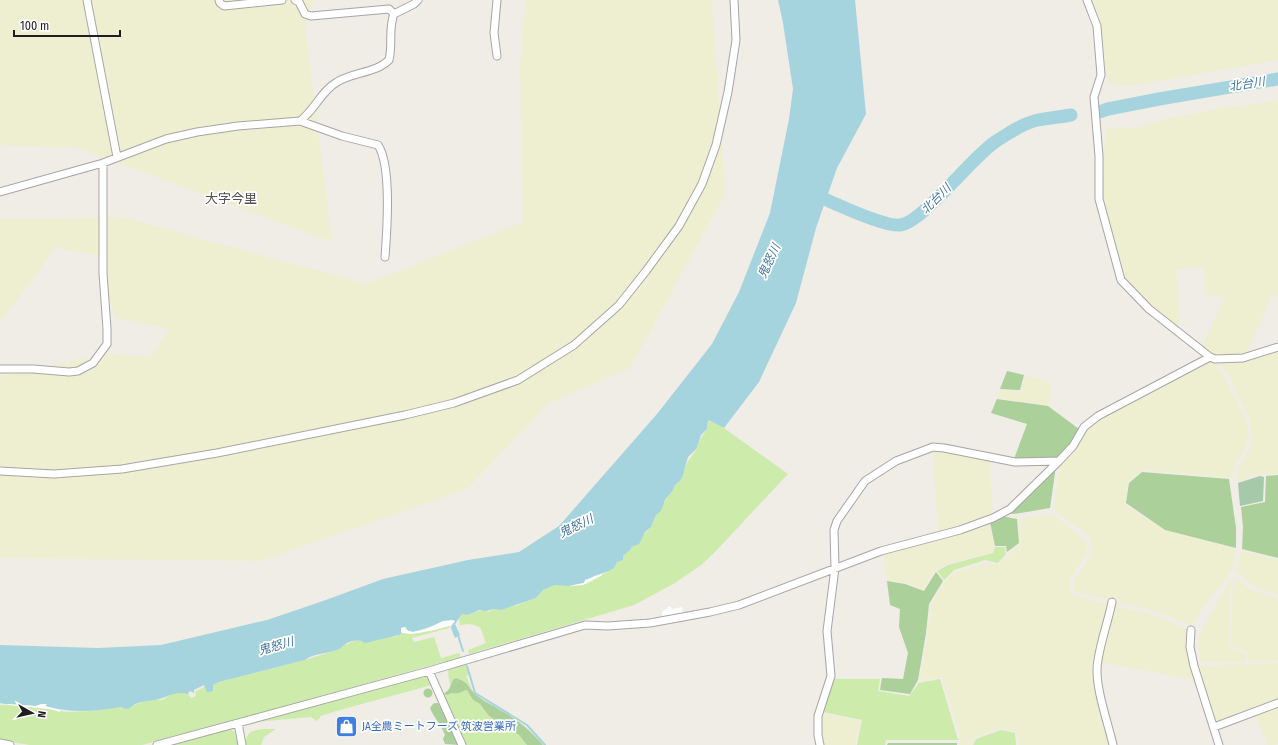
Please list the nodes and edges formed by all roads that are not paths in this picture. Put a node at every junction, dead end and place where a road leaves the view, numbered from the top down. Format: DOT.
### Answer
graph roads {
  1 [pos="86,0"];
  2 [pos="219,0"];
  3 [pos="282,0"];
  4 [pos="295,0"];
  5 [pos="418,0"];
  6 [pos="497,0"];
  7 [pos="734,0"];
  8 [pos="1087,0"];
  9 [pos="394,14"];
  10 [pos="497,56"];
  11 [pos="300,120"];
  12 [pos="117,157"];
  13 [pos="103,163"];
  14 [pos="0,192"];
  15 [pos="385,257"];
  16 [pos="1278,347"];
  17 [pos="1210,357"];
  18 [pos="0,369"];
  19 [pos="1059,461"];
  20 [pos="0,471"];
  21 [pos="835,568"];
  22 [pos="1112,602"];
  23 [pos="1191,630"];
  24 [pos="429,670"];
  25 [pos="1278,704"];
  26 [pos="238,723"];
  27 [pos="1214,727"];
  28 [pos="0,743"];
  29 [pos="10,745"];
  30 [pos="157,745"];
  31 [pos="242,745"];
  32 [pos="462,745"];
  33 [pos="820,745"];
  34 [pos="1113,745"];
  35 [pos="1218,745"];
  1 -- 12 [label="street"];
  2 -- 3 [label="street"];
  4 -- 9 [label="street"];
  5 -- 9 [label="street"];
  6 -- 10 [label="street"];
  7 -- 20 [label="street"];
  8 -- 17 [label="street"];
  9 -- 11 [label="street"];
  11 -- 12 [label="street"];
  11 -- 15 [label="street"];
  12 -- 13 [label="street"];
  13 -- 14 [label="street"];
  13 -- 18 [label="street"];
  16 -- 17 [label="street"];
  17 -- 19 [label="street"];
  19 -- 21 [label="street"];
  19 -- 21 [label="street"];
  21 -- 24 [label="street"];
  21 -- 33 [label="street"];
  22 -- 34 [label="street"];
  23 -- 27 [label="street"];
  24 -- 26 [label="street"];
  24 -- 32 [label="street"];
  25 -- 27 [label="street"];
  26 -- 30 [label="street"];
  26 -- 31 [label="street"];
  27 -- 35 [label="street"];
  28 -- 29 [label="street"];
}
